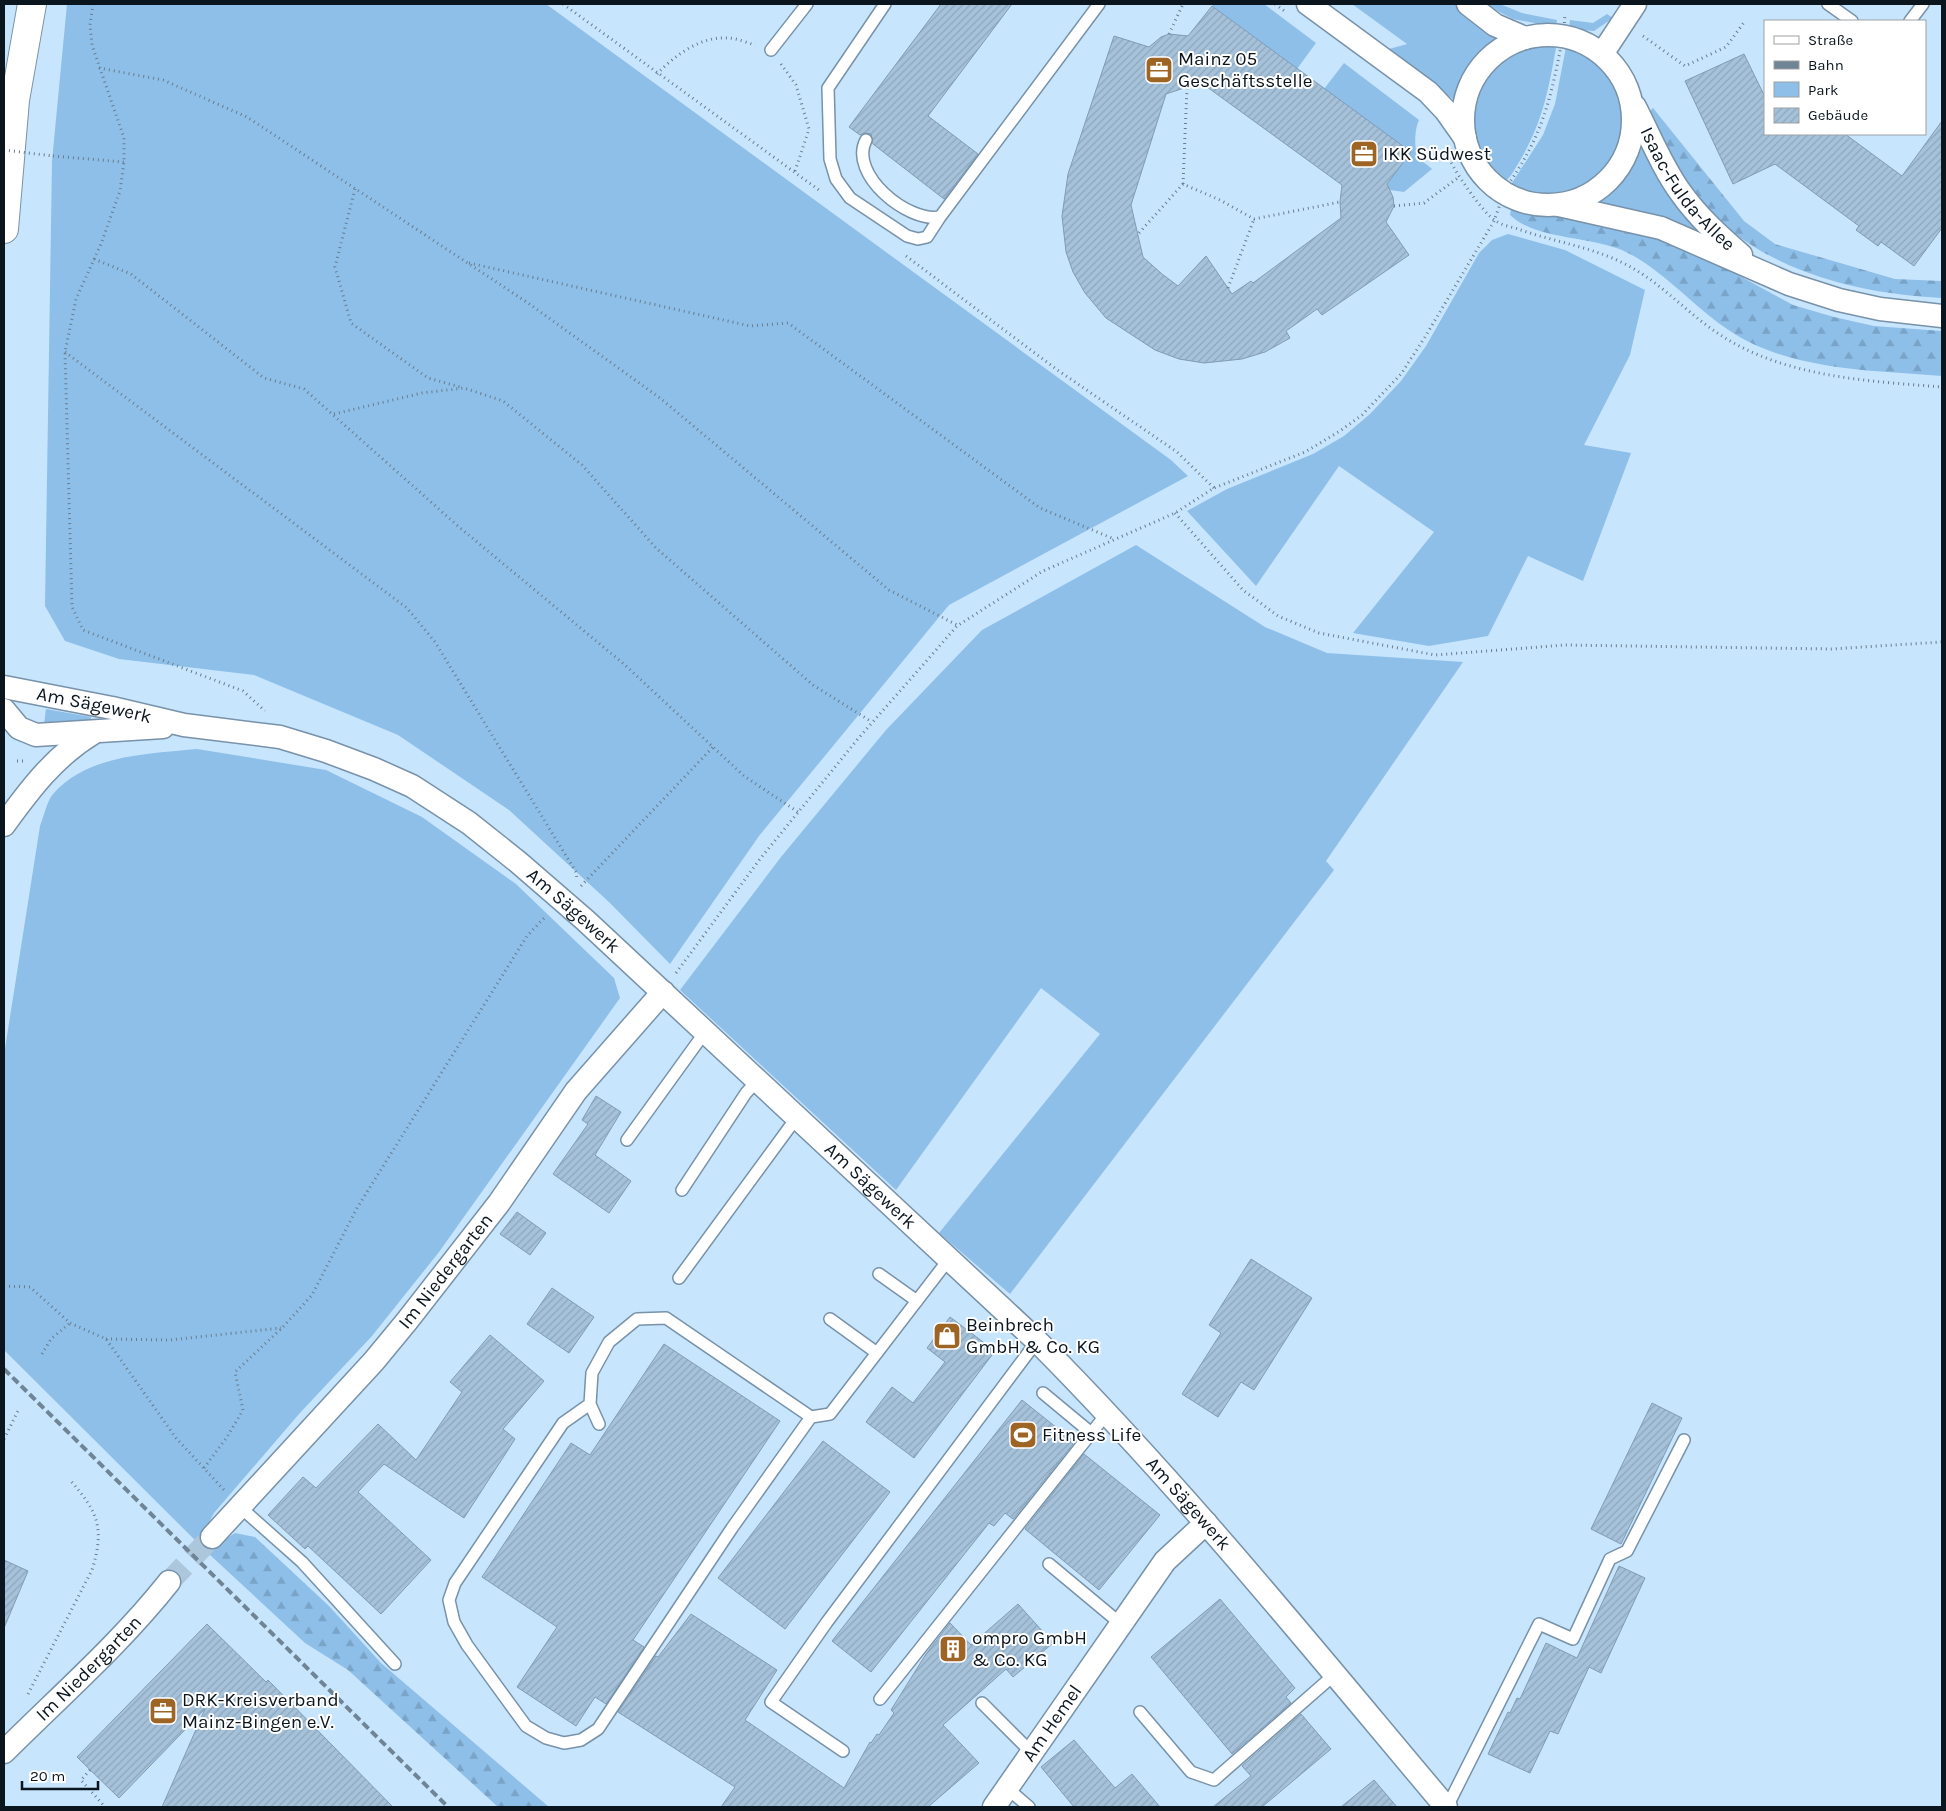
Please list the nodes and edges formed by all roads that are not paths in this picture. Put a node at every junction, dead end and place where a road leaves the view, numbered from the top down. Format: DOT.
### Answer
graph roads {
  1 [pos="32,4"];
  2 [pos="807,4"];
  3 [pos="885,4"];
  4 [pos="1099,4"];
  5 [pos="1468,4"];
  6 [pos="1636,4"];
  7 [pos="1828,4"];
  8 [pos="1923,4"];
  9 [pos="1298,9"];
  10 [pos="1851,20"];
  11 [pos="1911,20"];
  12 [pos="1525,38"];
  13 [pos="771,50"];
  14 [pos="1602,54"];
  15 [pos="1631,98"];
  16 [pos="1465,138"];
  17 [pos="866,140"];
  18 [pos="1559,205"];
  19 [pos="940,217"];
  20 [pos="4,229"];
  21 [pos="1756,268"];
  22 [pos="1942,316"];
  23 [pos="4,687"];
  24 [pos="4,710"];
  25 [pos="184,725"];
  26 [pos="94,732"];
  27 [pos="4,824"];
  28 [pos="662,992"];
  29 [pos="705,1032"];
  30 [pos="758,1080"];
  31 [pos="797,1117"];
  32 [pos="627,1140"];
  33 [pos="682,1190"];
  34 [pos="949,1259"];
  35 [pos="879,1274"];
  36 [pos="679,1278"];
  37 [pos="917,1301"];
  38 [pos="830,1320"];
  39 [pos="1037,1341"];
  40 [pos="877,1353"];
  41 [pos="1043,1394"];
  42 [pos="590,1404"];
  43 [pos="1108,1412"];
  44 [pos="811,1417"];
  45 [pos="599,1424"];
  46 [pos="1090,1432"];
  47 [pos="1684,1440"];
  48 [pos="240,1507"];
  49 [pos="1206,1523"];
  50 [pos="212,1537"];
  51 [pos="1049,1564"];
  52 [pos="170,1582"];
  53 [pos="1122,1624"];
  54 [pos="395,1664"];
  55 [pos="1334,1675"];
  56 [pos="880,1699"];
  57 [pos="982,1703"];
  58 [pos="1140,1712"];
  59 [pos="842,1751"];
  60 [pos="4,1752"];
  61 [pos="1032,1753"];
  62 [pos="1007,1788"];
  63 [pos="994,1807"];
  64 [pos="1029,1807"];
  65 [pos="1447,1807"];
  1 -- 20 [label="main road"];
  2 -- 13 [label="lane"];
  3 -- 19 [label="lane"];
  4 -- 19 [label="lane"];
  5 -- 12 [label="street"];
  6 -- 14 [label="street"];
  7 -- 10 [label="lane"];
  8 -- 11 [label="lane"];
  9 -- 16 [label="street, Isaac-Fulda-Allee"];
  12 -- 14 [label="street, Isaac-Fulda-Allee"];
  12 -- 16 [label="street, Isaac-Fulda-Allee"];
  14 -- 15 [label="street, Isaac-Fulda-Allee"];
  15 -- 18 [label="street, Isaac-Fulda-Allee"];
  15 -- 21 [label="street, Isaac-Fulda-Allee"];
  16 -- 18 [label="street, Isaac-Fulda-Allee"];
  17 -- 19 [label="lane"];
  18 -- 21 [label="street, Isaac-Fulda-Allee"];
  21 -- 22 [label="street, Isaac-Fulda-Allee"];
  23 -- 25 [label="street, Am Sägewerk"];
  24 -- 26 [label="street, Am Sägewerk"];
  25 -- 26 [label="street, Am Sägewerk"];
  25 -- 28 [label="street, Am Sägewerk"];
  26 -- 27 [label="street, Am Sägewerk"];
  28 -- 29 [label="street, Am Sägewerk"];
  28 -- 48 [label="street, Im Niedergarten"];
  29 -- 30 [label="street, Am Sägewerk"];
  29 -- 32 [label="lane"];
  30 -- 31 [label="street, Am Sägewerk"];
  30 -- 33 [label="lane"];
  31 -- 34 [label="street, Am Sägewerk"];
  31 -- 36 [label="lane"];
  34 -- 37 [label="lane"];
  34 -- 39 [label="street, Am Sägewerk"];
  35 -- 37 [label="lane"];
  37 -- 40 [label="lane"];
  38 -- 40 [label="lane"];
  39 -- 43 [label="street, Am Sägewerk"];
  39 -- 59 [label="lane"];
  40 -- 44 [label="lane"];
  41 -- 46 [label="lane"];
  42 -- 44 [label="lane"];
  42 -- 44 [label="lane"];
  42 -- 45 [label="lane"];
  43 -- 46 [label="lane"];
  43 -- 49 [label="street, Am Sägewerk"];
  46 -- 56 [label="lane"];
  47 -- 65 [label="lane"];
  48 -- 50 [label="street, Im Niedergarten"];
  48 -- 54 [label="lane"];
  49 -- 53 [label="street, Am Hemel"];
  49 -- 55 [label="street, Am Sägewerk"];
  51 -- 53 [label="lane"];
  52 -- 60 [label="street, Im Niedergarten"];
  53 -- 61 [label="street, Am Hemel"];
  55 -- 58 [label="lane"];
  55 -- 65 [label="street, Am Sägewerk"];
  57 -- 61 [label="lane"];
  61 -- 62 [label="street, Am Hemel"];
  62 -- 63 [label="street, Am Hemel"];
  62 -- 64 [label="lane"];
}
